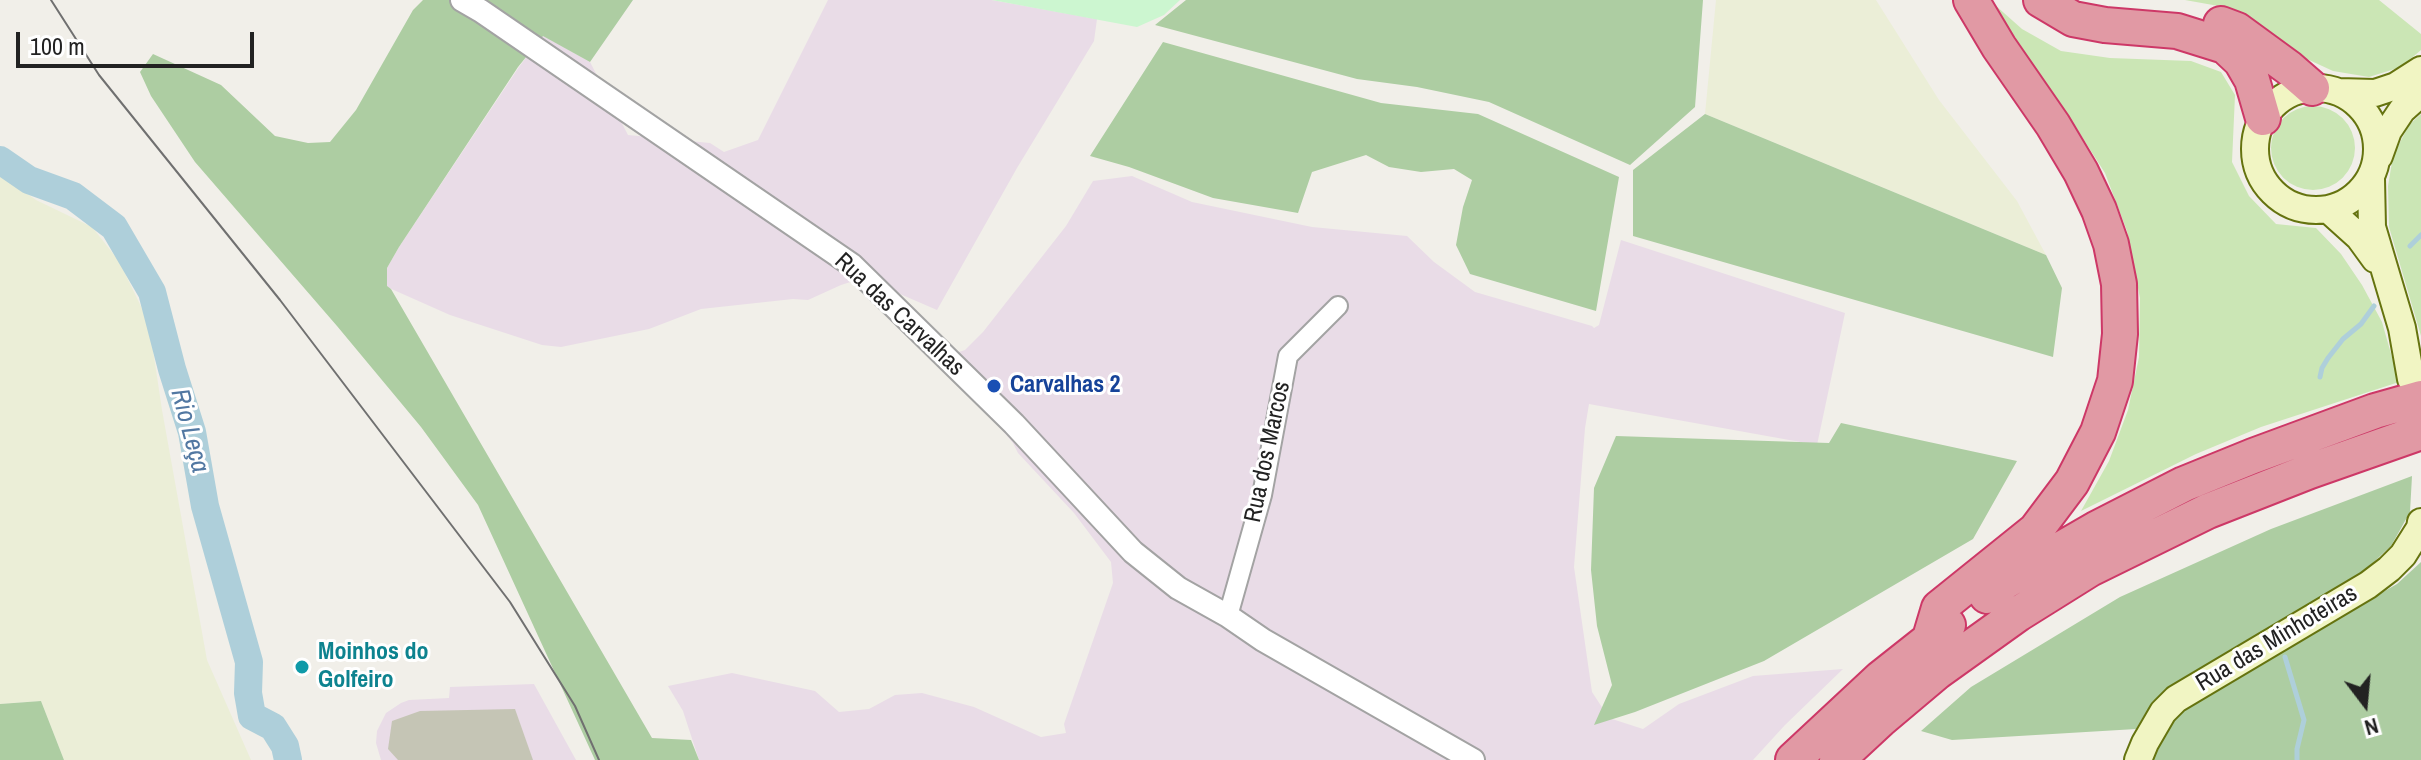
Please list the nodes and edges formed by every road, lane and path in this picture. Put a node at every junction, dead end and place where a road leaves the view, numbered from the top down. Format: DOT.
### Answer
graph roads {
  1 [pos="462,0"];
  2 [pos="1971,0"];
  3 [pos="2041,0"];
  4 [pos="2076,0"];
  5 [pos="2421,70"];
  6 [pos="2326,90"];
  7 [pos="2421,93"];
  8 [pos="2263,118"];
  9 [pos="2374,171"];
  10 [pos="2329,210"];
  11 [pos="2384,272"];
  12 [pos="1338,306"];
  13 [pos="2416,388"];
  14 [pos="2421,432"];
  15 [pos="2421,522"];
  16 [pos="1228,616"];
  17 [pos="1930,638"];
  18 [pos="1473,760"];
  19 [pos="1793,760"];
  20 [pos="1837,760"];
  21 [pos="2138,760"];
  1 -- 16 [label="street, Rua das Carvalhas"];
  2 -- 17 [label="highway"];
  3 -- 8 [label="highway"];
  4 -- 6 [label="highway"];
  5 -- 6 [label="main road"];
  6 -- 8 [label="main road"];
  6 -- 9 [label="main road"];
  7 -- 9 [label="main road"];
  8 -- 10 [label="main road"];
  9 -- 10 [label="main road"];
  9 -- 11 [label="main road"];
  10 -- 11 [label="main road"];
  11 -- 13 [label="main road"];
  12 -- 16 [label="street, Rua dos Marcos"];
  13 -- 17 [label="highway"];
  14 -- 20 [label="highway"];
  15 -- 21 [label="main road, Rua das Minhoteiras"];
  16 -- 18 [label="street, Rua das Carvalhas"];
  17 -- 19 [label="highway"];
}
